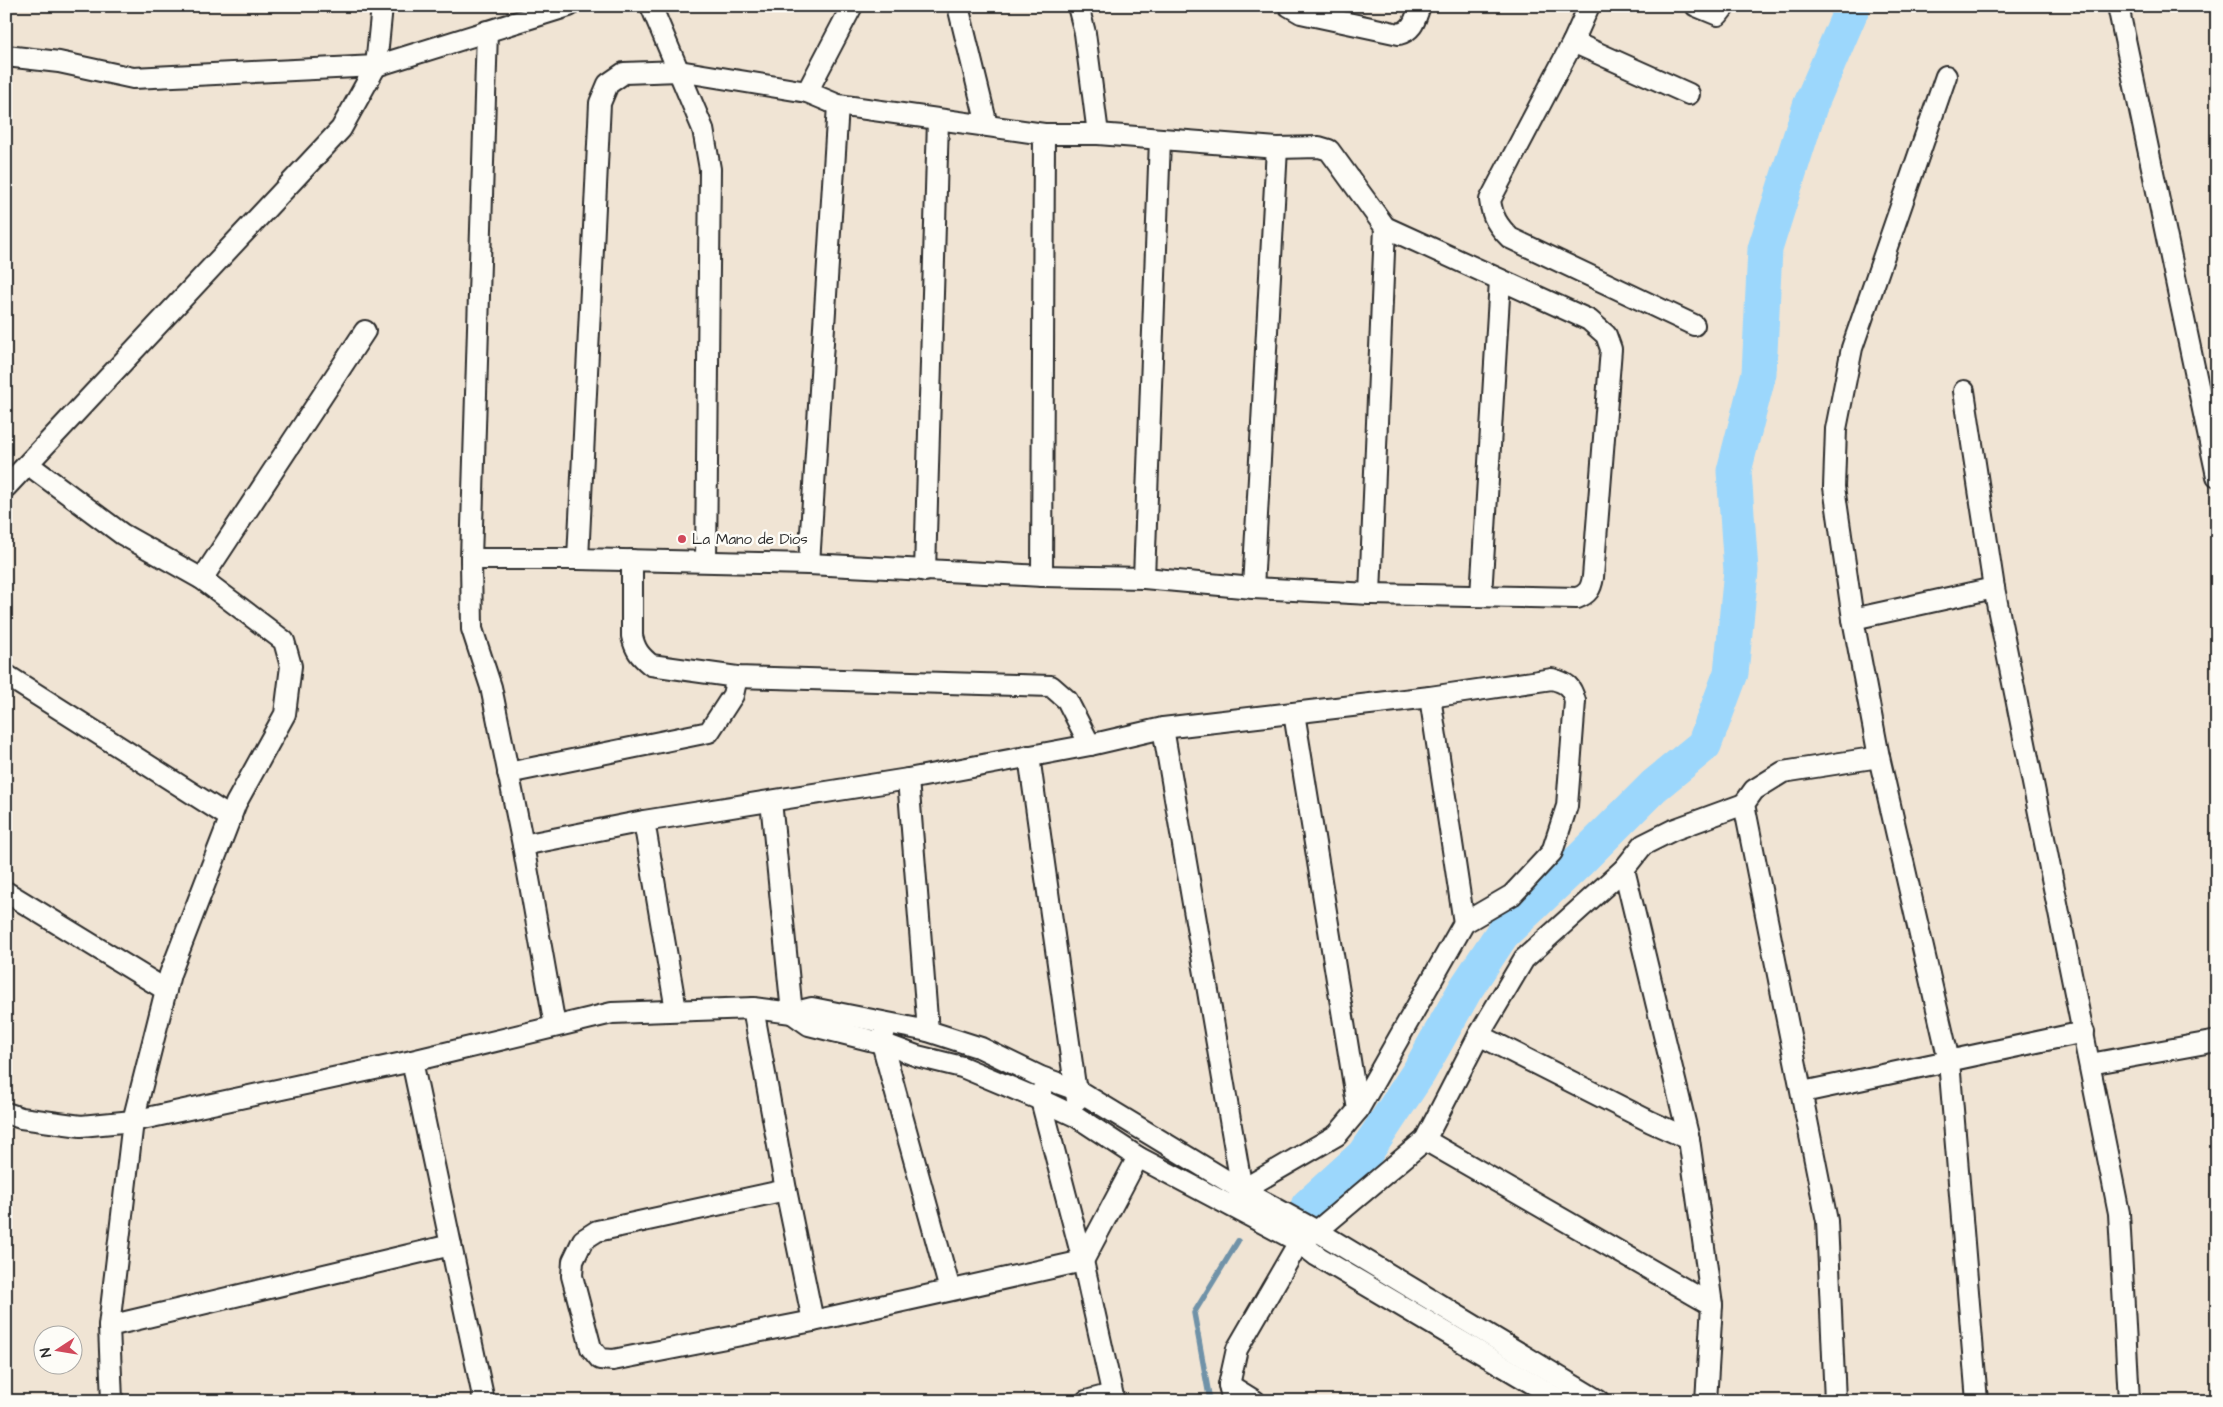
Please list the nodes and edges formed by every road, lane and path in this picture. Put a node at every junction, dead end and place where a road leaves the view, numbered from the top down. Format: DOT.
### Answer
graph roads {
  1 [pos="382,6"];
  2 [pos="569,6"];
  3 [pos="651,6"];
  4 [pos="852,6"];
  5 [pos="958,6"];
  6 [pos="1078,6"];
  7 [pos="1289,6"];
  8 [pos="1420,6"];
  9 [pos="1589,6"];
  10 [pos="1696,6"];
  11 [pos="1725,6"];
  12 [pos="2118,6"];
  13 [pos="486,31"];
  14 [pos="1573,42"];
  15 [pos="6,56"];
  16 [pos="376,66"];
  17 [pos="679,71"];
  18 [pos="1946,76"];
  19 [pos="807,92"];
  20 [pos="1689,94"];
  21 [pos="838,105"];
  22 [pos="938,120"];
  23 [pos="987,124"];
  24 [pos="1044,134"];
  25 [pos="1098,134"];
  26 [pos="1160,139"];
  27 [pos="1277,148"];
  28 [pos="1384,227"];
  29 [pos="1500,280"];
  30 [pos="1694,325"];
  31 [pos="365,331"];
  32 [pos="1964,391"];
  33 [pos="29,465"];
  34 [pos="2217,476"];
  35 [pos="6,487"];
  36 [pos="470,559"];
  37 [pos="578,559"];
  38 [pos="632,560"];
  39 [pos="706,561"];
  40 [pos="808,564"];
  41 [pos="925,571"];
  42 [pos="1042,576"];
  43 [pos="1144,578"];
  44 [pos="202,579"];
  45 [pos="1253,588"];
  46 [pos="1994,588"];
  47 [pos="1370,594"];
  48 [pos="1481,596"];
  49 [pos="1853,619"];
  50 [pos="6,675"];
  51 [pos="737,677"];
  52 [pos="1430,697"];
  53 [pos="1294,713"];
  54 [pos="1163,728"];
  55 [pos="1090,745"];
  56 [pos="1029,756"];
  57 [pos="1879,756"];
  58 [pos="508,773"];
  59 [pos="908,779"];
  60 [pos="771,801"];
  61 [pos="1744,804"];
  62 [pos="230,818"];
  63 [pos="644,821"];
  64 [pos="523,845"];
  65 [pos="1624,869"];
  66 [pos="6,892"];
  67 [pos="1464,923"];
  68 [pos="166,990"];
  69 [pos="753,1008"];
  70 [pos="676,1010"];
  71 [pos="792,1013"];
  72 [pos="887,1023"];
  73 [pos="555,1026"];
  74 [pos="928,1032"];
  75 [pos="2084,1032"];
  76 [pos="1479,1036"];
  77 [pos="2217,1041"];
  78 [pos="882,1043"];
  79 [pos="412,1061"];
  80 [pos="1949,1061"];
  81 [pos="2090,1064"];
  82 [pos="1041,1077"];
  83 [pos="1077,1090"];
  84 [pos="1802,1092"];
  85 [pos="1041,1100"];
  86 [pos="1358,1110"];
  87 [pos="6,1113"];
  88 [pos="1077,1117"];
  89 [pos="133,1122"];
  90 [pos="1689,1139"];
  91 [pos="1426,1140"];
  92 [pos="1138,1157"];
  93 [pos="786,1190"];
  94 [pos="1238,1198"];
  95 [pos="1317,1231"];
  96 [pos="1299,1242"];
  97 [pos="451,1245"];
  98 [pos="1083,1261"];
  99 [pos="950,1290"];
  100 [pos="1712,1305"];
  101 [pos="813,1321"];
  102 [pos="109,1326"];
  103 [pos="1231,1393"];
  104 [pos="1113,1398"];
  105 [pos="112,1401"];
  106 [pos="484,1401"];
  107 [pos="1086,1401"];
  108 [pos="1255,1401"];
  109 [pos="1562,1401"];
  110 [pos="1599,1401"];
  111 [pos="1706,1401"];
  112 [pos="1835,1401"];
  113 [pos="1977,1401"];
  114 [pos="2129,1401"];
  1 -- 16 [label="street"];
  2 -- 13 [label="street"];
  3 -- 17 [label="street"];
  4 -- 19 [label="street"];
  5 -- 23 [label="street"];
  6 -- 25 [label="street"];
  7 -- 8 [label="street"];
  9 -- 14 [label="street"];
  10 -- 11 [label="street"];
  12 -- 34 [label="street"];
  13 -- 16 [label="street"];
  13 -- 36 [label="street"];
  14 -- 20 [label="street"];
  14 -- 30 [label="street"];
  15 -- 16 [label="street"];
  16 -- 33 [label="street"];
  17 -- 19 [label="street"];
  17 -- 37 [label="street"];
  17 -- 39 [label="street"];
  18 -- 49 [label="street"];
  19 -- 21 [label="street"];
  21 -- 22 [label="street"];
  21 -- 40 [label="street"];
  22 -- 23 [label="street"];
  22 -- 41 [label="street"];
  23 -- 24 [label="street"];
  24 -- 25 [label="street"];
  24 -- 42 [label="street"];
  25 -- 26 [label="street"];
  26 -- 27 [label="street"];
  26 -- 43 [label="street"];
  27 -- 28 [label="street"];
  27 -- 45 [label="street"];
  28 -- 29 [label="street"];
  28 -- 47 [label="street"];
  29 -- 48 [label="street"];
  29 -- 48 [label="street"];
  31 -- 44 [label="street"];
  32 -- 46 [label="street"];
  33 -- 35 [label="street"];
  33 -- 44 [label="street"];
  36 -- 37 [label="street"];
  36 -- 58 [label="street"];
  37 -- 38 [label="street"];
  38 -- 39 [label="street"];
  38 -- 51 [label="street"];
  39 -- 40 [label="street"];
  40 -- 41 [label="street"];
  41 -- 42 [label="street"];
  42 -- 43 [label="street"];
  43 -- 45 [label="street"];
  44 -- 62 [label="street"];
  45 -- 47 [label="street"];
  46 -- 49 [label="street"];
  46 -- 75 [label="street"];
  47 -- 48 [label="street"];
  49 -- 57 [label="street"];
  50 -- 62 [label="street"];
  51 -- 55 [label="street"];
  51 -- 58 [label="street"];
  52 -- 53 [label="street"];
  52 -- 67 [label="street"];
  52 -- 67 [label="street"];
  53 -- 54 [label="street"];
  53 -- 86 [label="street"];
  54 -- 55 [label="street"];
  54 -- 94 [label="street"];
  55 -- 56 [label="street"];
  56 -- 59 [label="street"];
  56 -- 83 [label="street"];
  57 -- 61 [label="street"];
  57 -- 80 [label="street"];
  58 -- 64 [label="street"];
  59 -- 60 [label="street"];
  59 -- 74 [label="street"];
  60 -- 63 [label="street"];
  60 -- 71 [label="street"];
  61 -- 65 [label="street"];
  61 -- 84 [label="street"];
  62 -- 68 [label="street"];
  63 -- 64 [label="street"];
  63 -- 70 [label="street"];
  64 -- 73 [label="street"];
  65 -- 76 [label="street"];
  65 -- 90 [label="street"];
  66 -- 68 [label="street"];
  67 -- 86 [label="street"];
  68 -- 89 [label="street"];
  69 -- 70 [label="street"];
  69 -- 71 [label="street"];
  69 -- 93 [label="street"];
  70 -- 73 [label="street"];
  71 -- 72 [label="street"];
  71 -- 78 [label="street"];
  72 -- 74 [label="street"];
  72 -- 78 [label="street"];
  73 -- 79 [label="street"];
  74 -- 82 [label="street"];
  75 -- 80 [label="street"];
  75 -- 81 [label="street"];
  76 -- 90 [label="street"];
  76 -- 91 [label="street"];
  77 -- 81 [label="street"];
  78 -- 85 [label="street"];
  78 -- 99 [label="street"];
  79 -- 89 [label="street"];
  79 -- 97 [label="street"];
  80 -- 84 [label="street"];
  80 -- 113 [label="street"];
  81 -- 114 [label="street"];
  82 -- 83 [label="street"];
  82 -- 85 [label="street"];
  83 -- 88 [label="street"];
  83 -- 94 [label="street"];
  84 -- 112 [label="street"];
  85 -- 88 [label="street"];
  85 -- 98 [label="street"];
  86 -- 94 [label="street"];
  87 -- 89 [label="street"];
  88 -- 92 [label="street"];
  89 -- 102 [label="street"];
  90 -- 100 [label="street"];
  91 -- 95 [label="street"];
  91 -- 100 [label="street"];
  92 -- 94 [label="street"];
  92 -- 98 [label="street"];
  93 -- 101 [label="street"];
  93 -- 101 [label="street"];
  94 -- 95 [label="street"];
  94 -- 96 [label="street"];
  95 -- 96 [label="street"];
  95 -- 110 [label="street"];
  96 -- 103 [label="street"];
  96 -- 109 [label="street"];
  97 -- 102 [label="street"];
  97 -- 106 [label="street"];
  98 -- 99 [label="street"];
  98 -- 104 [label="street"];
  99 -- 101 [label="street"];
  100 -- 111 [label="street"];
  102 -- 105 [label="street"];
  103 -- 108 [label="street"];
  104 -- 107 [label="street"];
}
